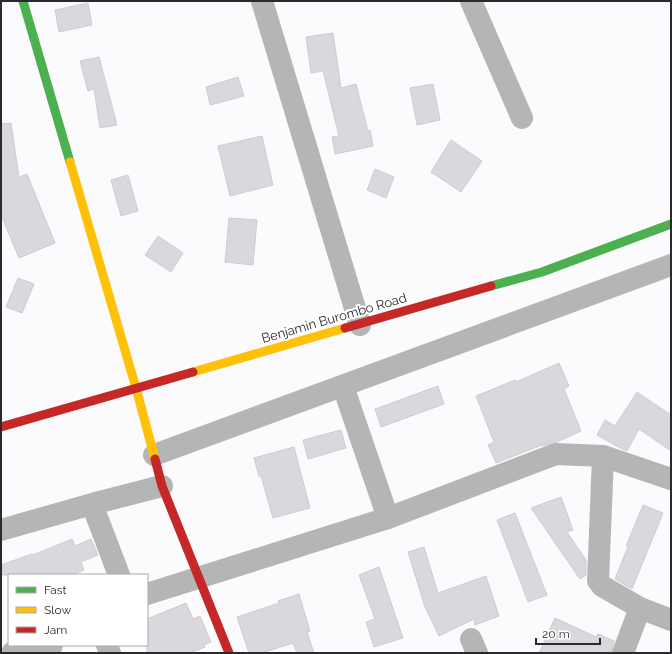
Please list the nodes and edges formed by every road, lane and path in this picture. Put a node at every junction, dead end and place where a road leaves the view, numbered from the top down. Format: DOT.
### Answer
graph roads {
  1 [pos="23,1"];
  2 [pos="262,1"];
  3 [pos="471,1"];
  4 [pos="522,118"];
  5 [pos="671,224"];
  6 [pos="671,265"];
  7 [pos="360,325"];
  8 [pos="343,386"];
  9 [pos="136,388"];
  10 [pos="1,427"];
  11 [pos="154,455"];
  12 [pos="603,456"];
  13 [pos="671,479"];
  14 [pos="162,486"];
  15 [pos="92,504"];
  16 [pos="388,518"];
  17 [pos="1,530"];
  18 [pos="119,574"];
  19 [pos="199,576"];
  20 [pos="148,594"];
  21 [pos="640,608"];
  22 [pos="671,620"];
  23 [pos="43,649"];
  24 [pos="12,653"];
  25 [pos="229,653"];
  26 [pos="623,653"];
  1 -- 9 [label="street"];
  2 -- 7 [label="street"];
  3 -- 4 [label="street"];
  5 -- 7 [label="street, Benjamin Burombo Road"];
  6 -- 8 [label="street"];
  7 -- 9 [label="street, Benjamin Burombo Road"];
  8 -- 11 [label="street"];
  8 -- 16 [label="street"];
  9 -- 10 [label="street, Benjamin Burombo Road"];
  9 -- 11 [label="street"];
  11 -- 14 [label="street"];
  12 -- 13 [label="street"];
  12 -- 16 [label="street"];
  12 -- 21 [label="street"];
  14 -- 15 [label="street"];
  14 -- 19 [label="street"];
  15 -- 17 [label="street"];
  15 -- 18 [label="street"];
  16 -- 19 [label="street"];
  19 -- 20 [label="street"];
  19 -- 25 [label="street"];
  21 -- 22 [label="street"];
  21 -- 26 [label="street"];
  23 -- 24 [label="street"];
}
